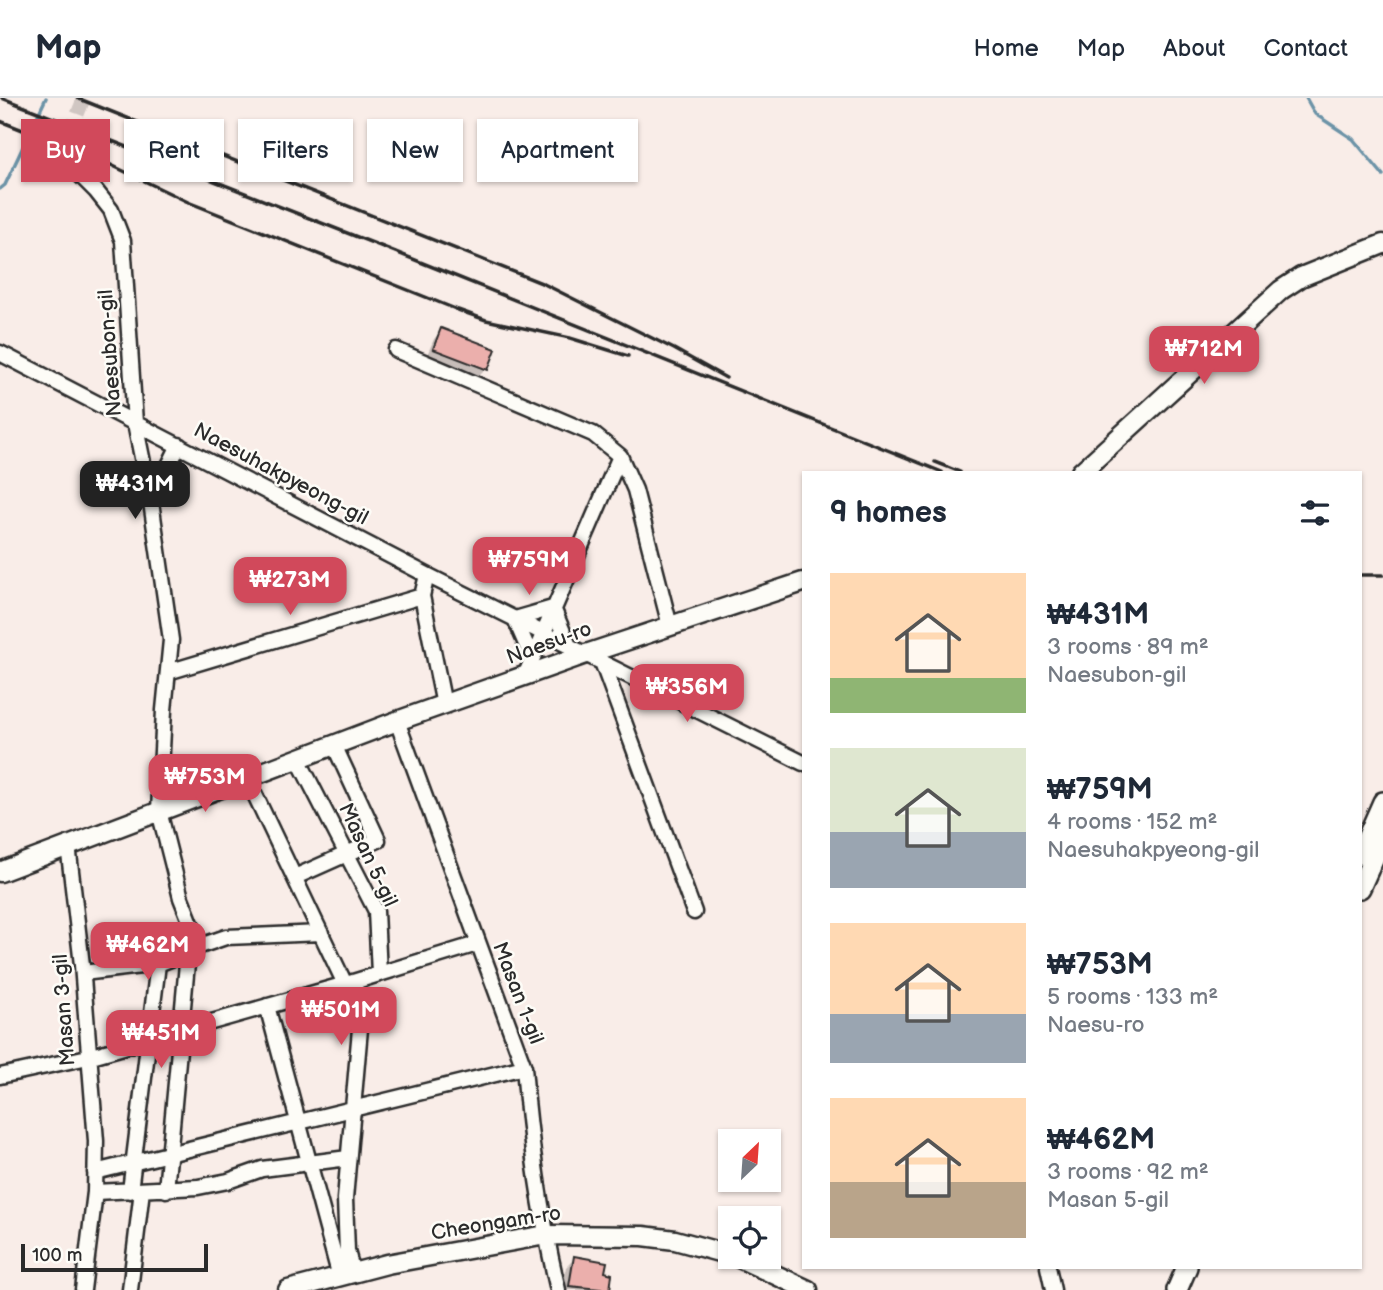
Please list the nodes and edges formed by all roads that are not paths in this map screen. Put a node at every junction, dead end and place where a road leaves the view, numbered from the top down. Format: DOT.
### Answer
graph roads {
  1 [pos="87,182"];
  2 [pos="1383,244"];
  3 [pos="396,350"];
  4 [pos="0,353"];
  5 [pos="135,422"];
  6 [pos="179,445"];
  7 [pos="620,456"];
  8 [pos="1082,471"];
  9 [pos="151,502"];
  10 [pos="427,575"];
  11 [pos="802,582"];
  12 [pos="422,596"];
  13 [pos="553,608"];
  14 [pos="515,619"];
  15 [pos="670,626"];
  16 [pos="542,633"];
  17 [pos="585,654"];
  18 [pos="532,658"];
  19 [pos="168,672"];
  20 [pos="525,676"];
  21 [pos="444,705"];
  22 [pos="397,721"];
  23 [pos="334,745"];
  24 [pos="298,759"];
  25 [pos="802,762"];
  26 [pos="247,778"];
  27 [pos="1383,802"];
  28 [pos="159,811"];
  29 [pos="1383,837"];
  30 [pos="68,845"];
  31 [pos="1362,849"];
  32 [pos="346,854"];
  33 [pos="0,872"];
  34 [pos="295,877"];
  35 [pos="1362,884"];
  36 [pos="694,912"];
  37 [pos="321,933"];
  38 [pos="477,944"];
  39 [pos="194,949"];
  40 [pos="158,964"];
  41 [pos="83,973"];
  42 [pos="379,974"];
  43 [pos="349,983"];
  44 [pos="267,1006"];
  45 [pos="182,1030"];
  46 [pos="148,1040"];
  47 [pos="88,1056"];
  48 [pos="524,1067"];
  49 [pos="0,1076"];
  50 [pos="353,1108"];
  51 [pos="298,1122"];
  52 [pos="170,1155"];
  53 [pos="348,1158"];
  54 [pos="309,1163"];
  55 [pos="133,1164"];
  56 [pos="95,1172"];
  57 [pos="136,1190"];
  58 [pos="166,1190"];
  59 [pos="95,1192"];
  60 [pos="546,1235"];
  61 [pos="718,1252"];
  62 [pos="761,1269"];
  63 [pos="1048,1269"];
  64 [pos="1173,1269"];
  65 [pos="1186,1269"];
  66 [pos="346,1275"];
  67 [pos="83,1290"];
  68 [pos="130,1290"];
  69 [pos="288,1290"];
  70 [pos="558,1290"];
  71 [pos="808,1290"];
  72 [pos="1053,1290"];
  73 [pos="1164,1290"];
  74 [pos="1177,1290"];
  1 -- 5 [label="street, Naesubon-gil"];
  2 -- 8 [label="street"];
  3 -- 7 [label="street"];
  4 -- 5 [label="street, Naesuhakpyeong-gil"];
  5 -- 6 [label="street, Naesuhakpyeong-gil"];
  5 -- 9 [label="street, Naesubon-gil"];
  6 -- 9 [label="street"];
  6 -- 10 [label="street, Naesuhakpyeong-gil"];
  7 -- 13 [label="street"];
  7 -- 15 [label="street"];
  9 -- 19 [label="street, Naesubon-gil"];
  10 -- 12 [label="street"];
  10 -- 14 [label="street, Naesuhakpyeong-gil"];
  11 -- 15 [label="street, Naesu-ro"];
  12 -- 19 [label="street"];
  12 -- 21 [label="street"];
  13 -- 14 [label="street"];
  13 -- 16 [label="street"];
  13 -- 17 [label="street"];
  14 -- 16 [label="street, Naesuhakpyeong-gil"];
  14 -- 18 [label="street"];
  15 -- 17 [label="street, Naesu-ro"];
  16 -- 17 [label="street, Naesuhakpyeong-gil"];
  16 -- 18 [label="street"];
  17 -- 20 [label="street, Naesu-ro"];
  17 -- 25 [label="street, Naesuhakpyeong-gil"];
  17 -- 36 [label="street"];
  18 -- 20 [label="street"];
  19 -- 28 [label="street, Naesubon-gil"];
  20 -- 21 [label="street, Naesu-ro"];
  21 -- 22 [label="street, Naesu-ro"];
  22 -- 23 [label="street, Naesu-ro"];
  22 -- 38 [label="street, Masan 1-gil"];
  23 -- 24 [label="street, Naesu-ro"];
  23 -- 32 [label="street"];
  24 -- 26 [label="street, Naesu-ro"];
  24 -- 32 [label="street, Masan 5-gil"];
  26 -- 28 [label="street, Naesu-ro"];
  26 -- 34 [label="street"];
  27 -- 31 [label="main road"];
  28 -- 30 [label="street, Naesu-ro"];
  28 -- 39 [label="street"];
  29 -- 35 [label="main road"];
  30 -- 33 [label="street, Naesu-ro"];
  30 -- 41 [label="street, Masan 3-gil"];
  32 -- 34 [label="street"];
  32 -- 42 [label="street, Masan 5-gil"];
  34 -- 37 [label="street"];
  37 -- 39 [label="street"];
  37 -- 43 [label="street"];
  38 -- 42 [label="street"];
  38 -- 48 [label="street, Masan 1-gil"];
  39 -- 40 [label="street"];
  39 -- 45 [label="street"];
  40 -- 41 [label="street"];
  40 -- 46 [label="street"];
  41 -- 47 [label="street, Masan 3-gil"];
  42 -- 43 [label="street"];
  43 -- 44 [label="street"];
  43 -- 50 [label="street"];
  44 -- 45 [label="street"];
  44 -- 51 [label="street"];
  45 -- 46 [label="street"];
  45 -- 52 [label="street"];
  46 -- 47 [label="street"];
  46 -- 55 [label="street"];
  47 -- 49 [label="street"];
  47 -- 56 [label="street, Masan 3-gil"];
  48 -- 50 [label="street"];
  48 -- 60 [label="street, Masan 1-gil"];
  50 -- 51 [label="street"];
  50 -- 53 [label="street"];
  51 -- 52 [label="street"];
  51 -- 54 [label="street"];
  52 -- 55 [label="street"];
  52 -- 58 [label="street"];
  53 -- 54 [label="street"];
  53 -- 66 [label="street"];
  54 -- 58 [label="street"];
  54 -- 66 [label="street"];
  55 -- 56 [label="street"];
  55 -- 57 [label="street"];
  56 -- 59 [label="street, Masan 3-gil"];
  57 -- 58 [label="street"];
  57 -- 59 [label="street"];
  57 -- 68 [label="street"];
  59 -- 67 [label="street, Masan 3-gil"];
  60 -- 61 [label="street, Cheongam-ro"];
  60 -- 66 [label="street, Cheongam-ro"];
  60 -- 70 [label="street, Masan 1-gil"];
  62 -- 71 [label="street, Cheongam-ro"];
  63 -- 72 [label="street"];
  64 -- 73 [label="main road"];
  65 -- 74 [label="main road"];
  66 -- 69 [label="street, Cheongam-ro"];
}
